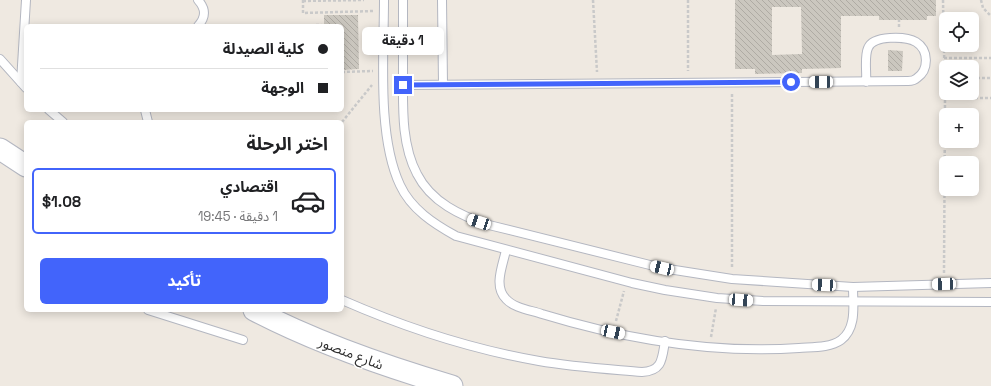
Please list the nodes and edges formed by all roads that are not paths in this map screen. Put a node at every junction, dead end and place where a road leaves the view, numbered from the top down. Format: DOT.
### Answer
graph roads {
  1 [pos="26,0"];
  2 [pos="198,0"];
  3 [pos="384,0"];
  4 [pos="403,0"];
  5 [pos="442,0"];
  6 [pos="25,24"];
  7 [pos="200,24"];
  8 [pos="24,57"];
  9 [pos="0,59"];
  10 [pos="866,82"];
  11 [pos="443,84"];
  12 [pos="23,85"];
  13 [pos="403,85"];
  14 [pos="51,112"];
  15 [pos="60,120"];
  16 [pos="0,149"];
  17 [pos="24,165"];
  18 [pos="506,250"];
  19 [pos="991,283"];
  20 [pos="853,287"];
  21 [pos="344,301"];
  22 [pos="991,302"];
  23 [pos="853,303"];
  24 [pos="154,312"];
  25 [pos="258,312"];
  26 [pos="244,340"];
  27 [pos="665,341"];
  28 [pos="452,386"];
  1 -- 6 [label="lane"];
  2 -- 7 [label="lane"];
  3 -- 18 [label="lane"];
  4 -- 13 [label="lane"];
  5 -- 11 [label="lane"];
  8 -- 12 [label="lane"];
  9 -- 12 [label="lane"];
  10 -- 10 [label="lane"];
  10 -- 11 [label="lane"];
  11 -- 13 [label="lane"];
  13 -- 20 [label="lane"];
  14 -- 15 [label="lane"];
  16 -- 17 [label="street"];
  18 -- 23 [label="lane"];
  18 -- 27 [label="lane"];
  19 -- 20 [label="lane"];
  20 -- 23 [label="lane"];
  21 -- 27 [label="lane"];
  22 -- 23 [label="lane"];
  23 -- 27 [label="lane"];
  24 -- 26 [label="lane"];
  25 -- 28 [label="street, شارع منصور"];
}
